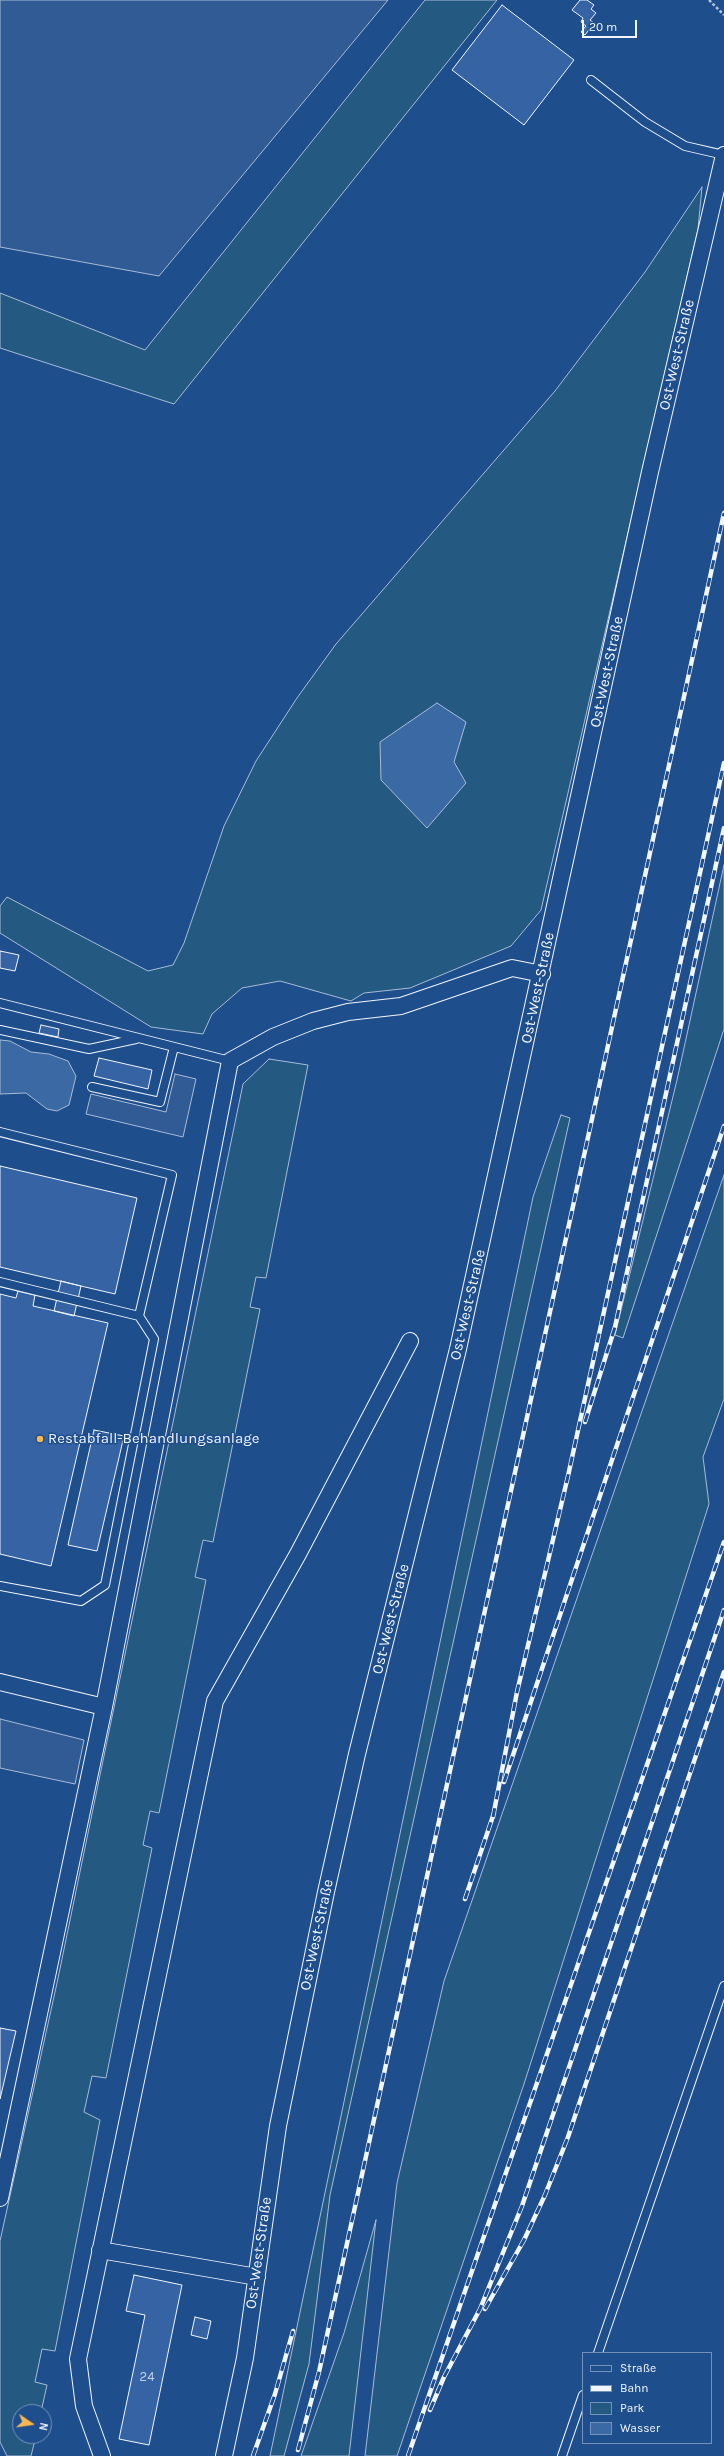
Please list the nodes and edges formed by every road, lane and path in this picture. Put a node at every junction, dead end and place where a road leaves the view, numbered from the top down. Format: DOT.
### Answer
graph roads {
  1 [pos="709,0"];
  2 [pos="724,15"];
  3 [pos="591,80"];
  4 [pos="724,155"];
  5 [pos="542,974"];
  6 [pos="0,1003"];
  7 [pos="0,1030"];
  8 [pos="140,1038"];
  9 [pos="174,1047"];
  10 [pos="230,1061"];
  11 [pos="92,1087"];
  12 [pos="0,1132"];
  13 [pos="0,1282"];
  14 [pos="139,1316"];
  15 [pos="410,1341"];
  16 [pos="0,1586"];
  17 [pos="0,1682"];
  18 [pos="104,1708"];
  19 [pos="724,1986"];
  20 [pos="0,2198"];
  21 [pos="100,2250"];
  22 [pos="257,2277"];
  23 [pos="598,2352"];
  24 [pos="582,2398"];
  25 [pos="102,2456"];
  26 [pos="224,2456"];
  27 [pos="562,2456"];
  1 -- 2 [label="path"];
  3 -- 4 [label="lane"];
  4 -- 5 [label="street, Ost-West-Straße"];
  5 -- 10 [label="street"];
  5 -- 22 [label="street, Ost-West-Straße"];
  6 -- 8 [label="lane"];
  7 -- 8 [label="lane"];
  8 -- 9 [label="lane"];
  9 -- 10 [label="lane"];
  9 -- 11 [label="lane"];
  10 -- 18 [label="street"];
  12 -- 14 [label="lane"];
  13 -- 14 [label="lane"];
  14 -- 16 [label="lane"];
  15 -- 21 [label="street"];
  17 -- 18 [label="street"];
  18 -- 20 [label="street"];
  19 -- 23 [label="lane"];
  21 -- 22 [label="street"];
  21 -- 25 [label="street"];
  22 -- 26 [label="street, Ost-West-Straße"];
  24 -- 27 [label="lane"];
}
